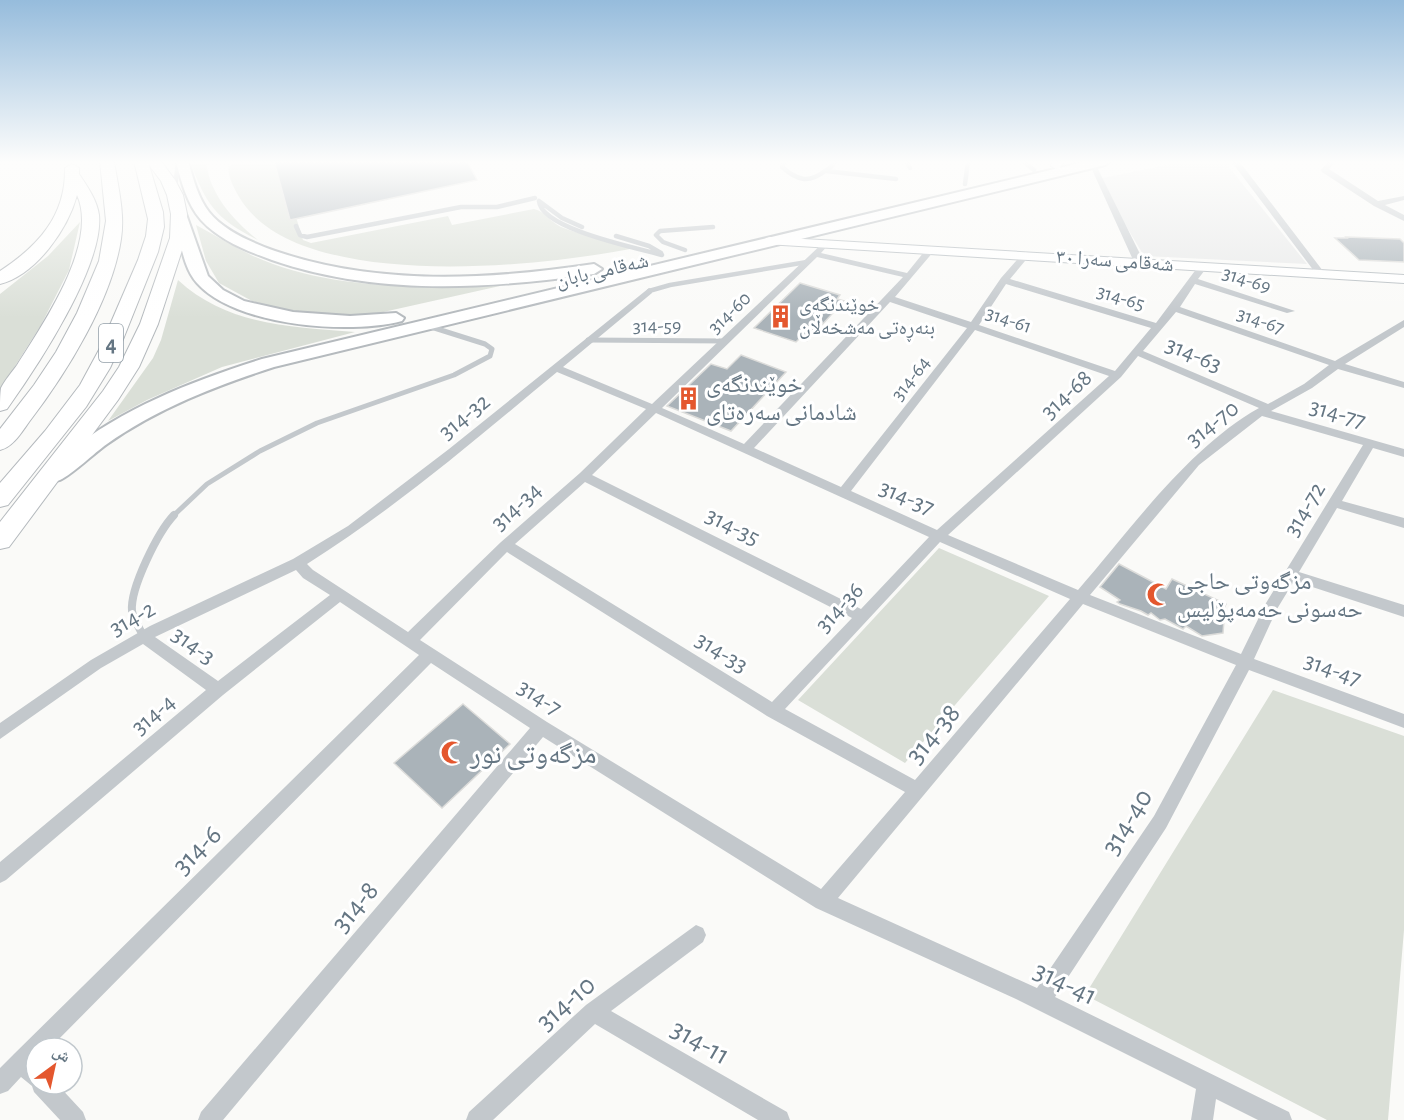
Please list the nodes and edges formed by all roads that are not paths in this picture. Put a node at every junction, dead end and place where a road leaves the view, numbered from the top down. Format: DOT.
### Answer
graph roads {
  1 [pos="61,213"];
  2 [pos="90,213"];
  3 [pos="113,213"];
  4 [pos="154,213"];
  5 [pos="175,213"];
  6 [pos="180,213"];
  7 [pos="204,213"];
  8 [pos="428,213"];
  9 [pos="544,213"];
  10 [pos="557,213"];
  11 [pos="848,213"];
  12 [pos="882,213"];
  13 [pos="1116,213"];
  14 [pos="1275,213"];
  15 [pos="296,226"];
  16 [pos="830,226"];
  17 [pos="713,227"];
  18 [pos="770,241"];
  19 [pos="826,243"];
  20 [pos="931,249"];
  21 [pos="685,254"];
  22 [pos="1026,255"];
  23 [pos="811,258"];
  24 [pos="666,260"];
  25 [pos="634,262"];
  26 [pos="1139,262"];
  27 [pos="1203,266"];
  28 [pos="1320,273"];
  29 [pos="909,276"];
  30 [pos="0,279"];
  31 [pos="1404,279"];
  32 [pos="1004,280"];
  33 [pos="1194,281"];
  34 [pos="649,291"];
  35 [pos="889,298"];
  36 [pos="1174,308"];
  37 [pos="1290,311"];
  38 [pos="423,324"];
  39 [pos="1403,324"];
  40 [pos="973,326"];
  41 [pos="1158,327"];
  42 [pos="588,340"];
  43 [pos="725,341"];
  44 [pos="1137,352"];
  45 [pos="1336,365"];
  46 [pos="555,367"];
  47 [pos="1117,375"];
  48 [pos="1404,385"];
  49 [pos="0,404"];
  50 [pos="656,408"];
  51 [pos="1264,410"];
  52 [pos="0,443"];
  53 [pos="1370,444"];
  54 [pos="747,448"];
  55 [pos="1404,453"];
  56 [pos="584,476"];
  57 [pos="44,484"];
  58 [pos="842,494"];
  59 [pos="0,499"];
  60 [pos="1334,503"];
  61 [pos="1404,523"];
  62 [pos="939,535"];
  63 [pos="4,536"];
  64 [pos="506,545"];
  65 [pos="298,563"];
  66 [pos="1291,574"];
  67 [pos="340,595"];
  68 [pos="1079,597"];
  69 [pos="1404,611"];
  70 [pos="862,616"];
  71 [pos="144,637"];
  72 [pos="409,641"];
  73 [pos="429,654"];
  74 [pos="1245,662"];
  75 [pos="218,690"];
  76 [pos="773,711"];
  77 [pos="1404,721"];
  78 [pos="541,727"];
  79 [pos="0,732"];
  80 [pos="918,790"];
  81 [pos="0,874"];
  82 [pos="823,901"];
  83 [pos="696,935"];
  84 [pos="1041,1000"];
  85 [pos="593,1012"];
  86 [pos="21,1061"];
  87 [pos="24,1064"];
  88 [pos="0,1083"];
  89 [pos="1208,1083"];
  90 [pos="53,1096"];
  91 [pos="75,1120"];
  92 [pos="209,1120"];
  93 [pos="477,1120"];
  94 [pos="779,1120"];
  95 [pos="1202,1120"];
  96 [pos="1281,1120"];
  1 -- 30 [label="highway"];
  2 -- 49 [label="highway"];
  3 -- 52 [label="highway, 4"];
  4 -- 59 [label="highway, 4"];
  5 -- 57 [label="highway"];
  6 -- 25 [label="main road, شەقامی بابان"];
  7 -- 25 [label="main road"];
  8 -- 15 [label="lane"];
  9 -- 24 [label="lane"];
  10 -- 24 [label="lane"];
  11 -- 21 [label="main road"];
  12 -- 16 [label="main road"];
  13 -- 26 [label="street"];
  14 -- 28 [label="street"];
  16 -- 18 [label="main road"];
  16 -- 19 [label="street"];
  17 -- 21 [label="lane"];
  18 -- 19 [label="street, شەقامی سەرا ٣٠"];
  18 -- 21 [label="main road"];
  19 -- 20 [label="street, شەقامی سەرا ٣٠"];
  19 -- 23 [label="street, 314-60"];
  20 -- 22 [label="street, شەقامی سەرا ٣٠"];
  20 -- 29 [label="street"];
  21 -- 24 [label="main road"];
  22 -- 26 [label="street, شەقامی سەرا ٣٠"];
  22 -- 32 [label="street, 314-64"];
  23 -- 29 [label="street"];
  23 -- 34 [label="lane"];
  23 -- 43 [label="street, 314-60"];
  24 -- 25 [label="main road, شەقامی بابان"];
  24 -- 38 [label="main road"];
  26 -- 27 [label="street, شەقامی سەرا ٣٠"];
  27 -- 28 [label="street, شەقامی سەرا ٣٠"];
  27 -- 33 [label="street, 314-68"];
  28 -- 31 [label="street, شەقامی سەرا ٣٠"];
  29 -- 35 [label="street"];
  32 -- 40 [label="street, 314-64"];
  32 -- 41 [label="street, 314-65"];
  33 -- 36 [label="street, 314-68"];
  33 -- 37 [label="street, 314-69"];
  34 -- 42 [label="street, 314-32"];
  35 -- 40 [label="street, 314-61"];
  35 -- 54 [label="street"];
  36 -- 41 [label="street, 314-68"];
  36 -- 45 [label="street, 314-67"];
  38 -- 57 [label="main road"];
  38 -- 71 [label="lane"];
  39 -- 45 [label="street, 314-70"];
  40 -- 47 [label="street, 314-61"];
  40 -- 58 [label="street, 314-64"];
  41 -- 44 [label="street, 314-68"];
  42 -- 43 [label="lane, 314-59"];
  42 -- 46 [label="street, 314-32"];
  43 -- 50 [label="street, 314-60"];
  44 -- 47 [label="street, 314-68"];
  44 -- 51 [label="street, 314-63"];
  45 -- 48 [label="street"];
  45 -- 51 [label="street, 314-70"];
  46 -- 50 [label="street, 314-37"];
  46 -- 65 [label="street, 314-32"];
  47 -- 62 [label="street, 314-68"];
  50 -- 54 [label="street, 314-37"];
  50 -- 56 [label="street, 314-34"];
  51 -- 53 [label="street, 314-77"];
  51 -- 68 [label="street, 314-70"];
  53 -- 55 [label="street, 314-77"];
  53 -- 60 [label="street, 314-72"];
  54 -- 58 [label="street, 314-37"];
  56 -- 64 [label="street, 314-34"];
  56 -- 70 [label="street, 314-35"];
  57 -- 63 [label="highway"];
  58 -- 62 [label="street, 314-37"];
  60 -- 61 [label="street"];
  60 -- 66 [label="street, 314-72"];
  62 -- 68 [label="street, 314-37"];
  62 -- 70 [label="street, 314-36"];
  64 -- 72 [label="street, 314-34"];
  64 -- 76 [label="street, 314-33"];
  65 -- 67 [label="street, 314-7"];
  65 -- 71 [label="street, 314-2"];
  66 -- 69 [label="street"];
  66 -- 74 [label="street, 314-72"];
  67 -- 72 [label="street, 314-7"];
  67 -- 75 [label="street, 314-4"];
  68 -- 74 [label="street, 314-37"];
  68 -- 80 [label="street, 314-38"];
  70 -- 76 [label="street, 314-36"];
  71 -- 75 [label="street, 314-3"];
  71 -- 79 [label="street, 314-2"];
  72 -- 73 [label="street, 314-7"];
  73 -- 78 [label="street, 314-7"];
  73 -- 86 [label="street, 314-6"];
  74 -- 77 [label="street, 314-47"];
  74 -- 84 [label="street, 314-40"];
  75 -- 81 [label="street, 314-4"];
  76 -- 80 [label="street, 314-33"];
  78 -- 82 [label="street, 314-7"];
  78 -- 92 [label="street, 314-8"];
  80 -- 82 [label="street, 314-38"];
  82 -- 84 [label="street, 314-41"];
  83 -- 85 [label="street, 314-10"];
  84 -- 89 [label="street, 314-41"];
  85 -- 93 [label="street, 314-10"];
  85 -- 94 [label="street, 314-11"];
  86 -- 87 [label="street"];
  86 -- 88 [label="street, 314-6"];
  89 -- 95 [label="street"];
  89 -- 96 [label="street, 314-41"];
  90 -- 91 [label="street"];
}
